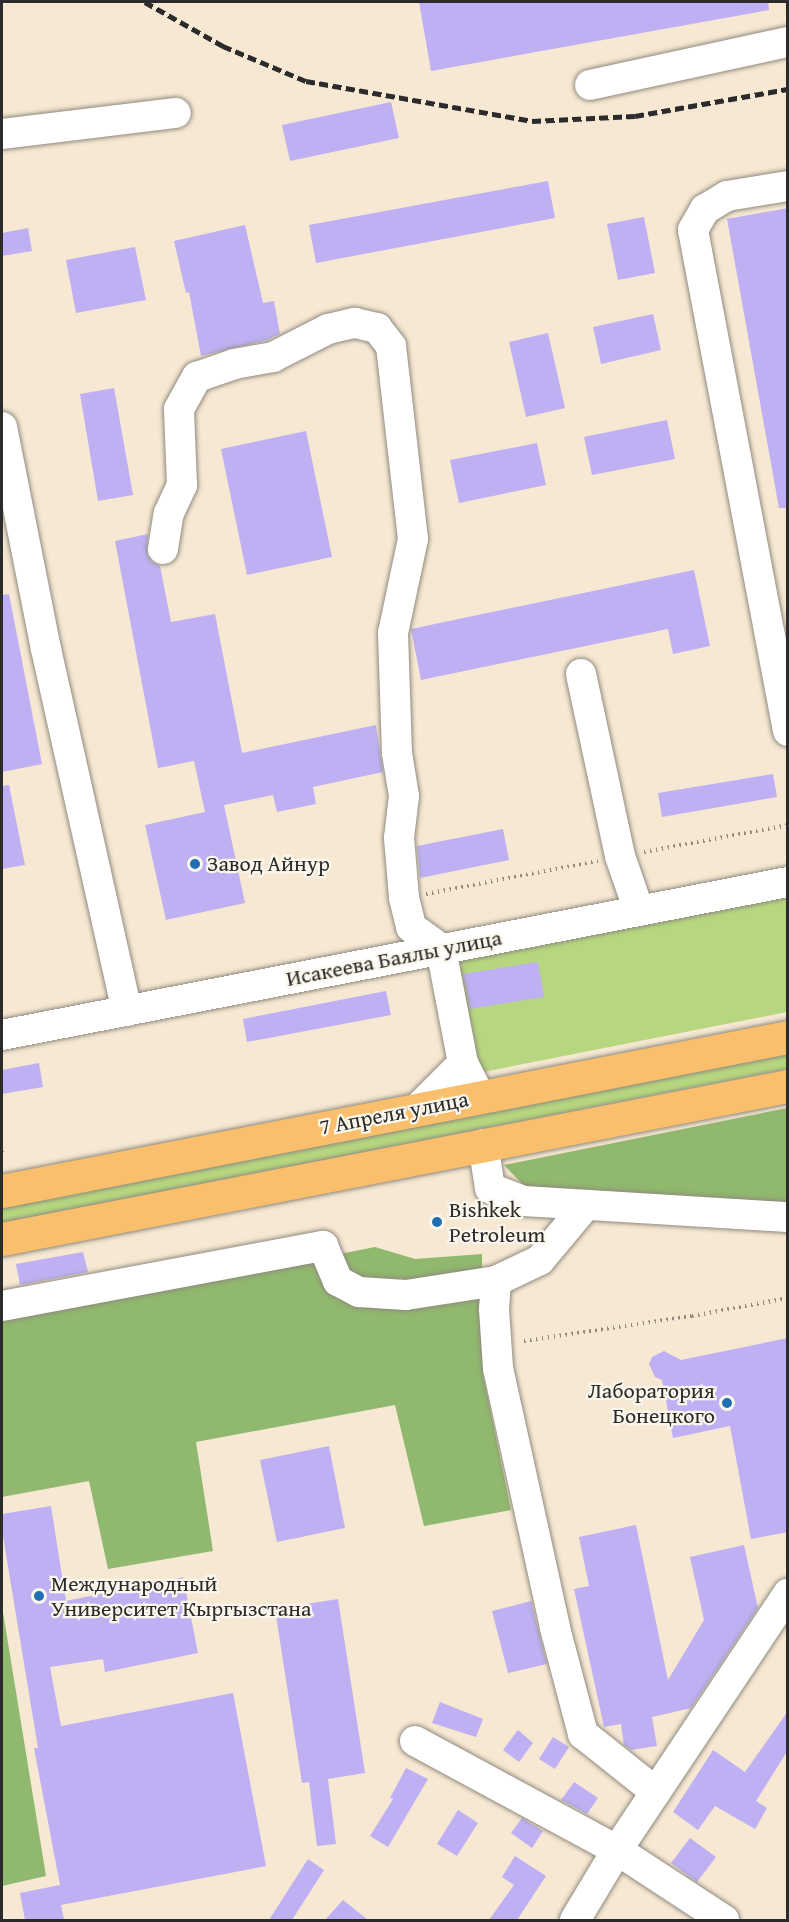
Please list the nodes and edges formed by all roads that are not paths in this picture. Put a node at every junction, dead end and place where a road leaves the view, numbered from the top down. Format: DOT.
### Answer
graph roads {
  1 [pos="788,42"];
  2 [pos="590,85"];
  3 [pos="176,112"];
  4 [pos="2,134"];
  5 [pos="788,186"];
  6 [pos="2,426"];
  7 [pos="163,549"];
  8 [pos="581,674"];
  9 [pos="783,679"];
  10 [pos="788,731"];
  11 [pos="788,882"];
  12 [pos="639,911"];
  13 [pos="441,949"];
  14 [pos="127,1011"];
  15 [pos="2,1035"];
  16 [pos="788,1037"];
  17 [pos="463,1063"];
  18 [pos="788,1086"];
  19 [pos="480,1096"];
  20 [pos="417,1110"];
  21 [pos="483,1144"];
  22 [pos="2,1191"];
  23 [pos="586,1205"];
  24 [pos="788,1217"];
  25 [pos="2,1239"];
  26 [pos="496,1281"];
  27 [pos="2,1306"];
  28 [pos="788,1594"];
  29 [pos="415,1742"];
  30 [pos="656,1792"];
  31 [pos="617,1850"];
  32 [pos="575,1920"];
  33 [pos="724,1920"];
  1 -- 2 [label="street"];
  3 -- 4 [label="street"];
  5 -- 9 [label="street"];
  6 -- 14 [label="street"];
  7 -- 13 [label="street"];
  8 -- 12 [label="street"];
  9 -- 10 [label="street"];
  11 -- 12 [label="street, Исакеева Баялы улица"];
  12 -- 13 [label="street, Исакеева Баялы улица"];
  13 -- 14 [label="street, Исакеева Баялы улица"];
  13 -- 17 [label="street"];
  14 -- 15 [label="street, Исакеева Баялы улица"];
  16 -- 19 [label="main road, 7 Апреля улица"];
  17 -- 19 [label="street"];
  17 -- 20 [label="street"];
  18 -- 21 [label="main road"];
  19 -- 20 [label="main road, 7 Апреля улица"];
  20 -- 22 [label="main road, 7 Апреля улица"];
  21 -- 23 [label="street"];
  21 -- 25 [label="main road"];
  23 -- 24 [label="street"];
  23 -- 26 [label="street"];
  26 -- 27 [label="street"];
  26 -- 30 [label="street"];
  28 -- 30 [label="street"];
  29 -- 31 [label="street"];
  30 -- 31 [label="street"];
  31 -- 32 [label="street"];
  31 -- 33 [label="street"];
}
